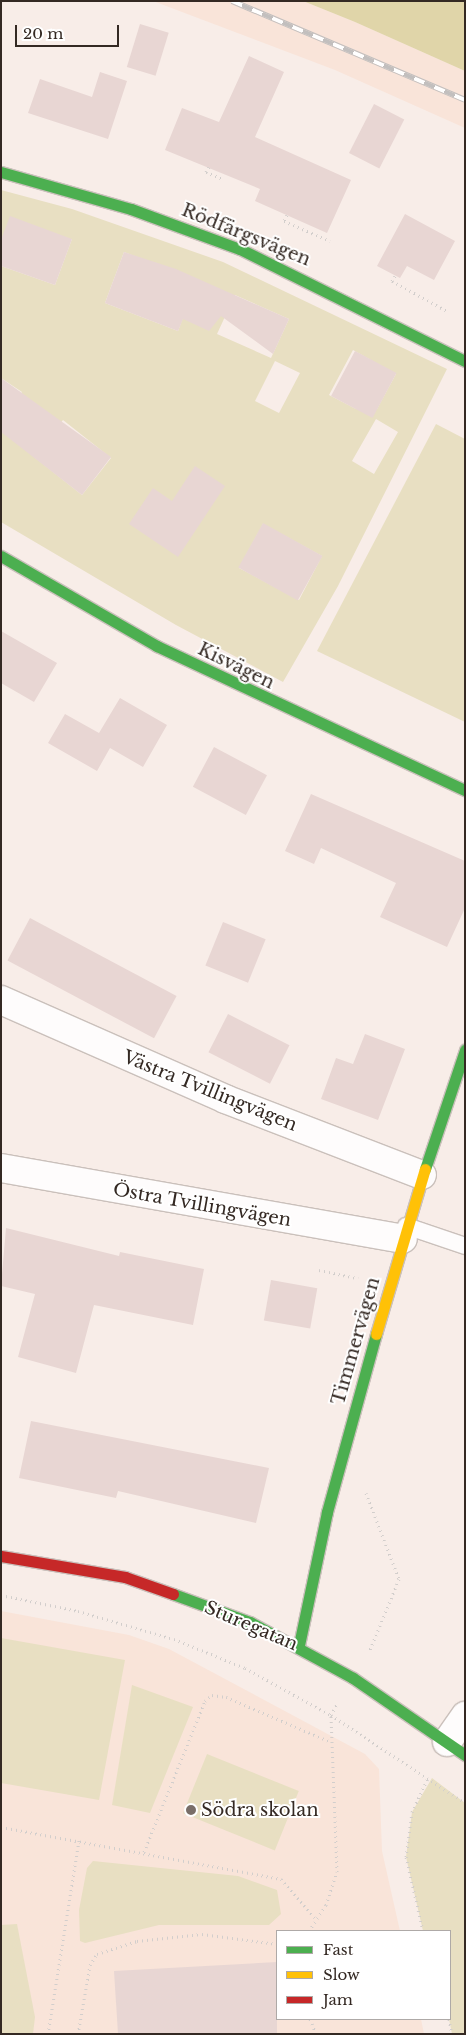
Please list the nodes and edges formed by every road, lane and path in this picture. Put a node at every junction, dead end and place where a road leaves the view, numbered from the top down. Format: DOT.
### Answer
graph roads {
  1 [pos="208,167"];
  2 [pos="1,172"];
  3 [pos="224,179"];
  4 [pos="287,215"];
  5 [pos="330,241"];
  6 [pos="395,276"];
  7 [pos="447,310"];
  8 [pos="465,361"];
  9 [pos="1,556"];
  10 [pos="465,790"];
  11 [pos="1,1000"];
  12 [pos="465,1050"];
  13 [pos="1,1168"];
  14 [pos="422,1175"];
  15 [pos="404,1232"];
  16 [pos="465,1246"];
  17 [pos="319,1270"];
  18 [pos="368,1280"];
  19 [pos="372,1512"];
  20 [pos="1,1556"];
  21 [pos="1,1595"];
  22 [pos="298,1645"];
  23 [pos="353,1678"];
  24 [pos="331,1715"];
  25 [pos="465,1716"];
  26 [pos="331,1742"];
  27 [pos="456,1749"];
  28 [pos="428,1778"];
  29 [pos="465,1803"];
  30 [pos="1,1827"];
  31 [pos="79,1840"];
  32 [pos="144,1852"];
  33 [pos="316,1919"];
  34 [pos="310,1930"];
  35 [pos="423,1930"];
  36 [pos="276,1944"];
  37 [pos="310,2020"];
  38 [pos="449,2020"];
  39 [pos="48,2034"];
  40 [pos="78,2034"];
  41 [pos="316,2034"];
  42 [pos="452,2034"];
  1 -- 3 [label="path"];
  2 -- 8 [label="street, Rödfärgsvägen"];
  4 -- 5 [label="path"];
  6 -- 7 [label="path"];
  9 -- 10 [label="street, Kisvägen"];
  11 -- 14 [label="street, Västra Tvillingvägen"];
  12 -- 14 [label="street, Timmervägen"];
  13 -- 15 [label="street, Östra Tvillingvägen"];
  14 -- 15 [label="street, Timmervägen"];
  15 -- 16 [label="lane"];
  15 -- 22 [label="street, Timmervägen"];
  17 -- 18 [label="path"];
  19 -- 23 [label="path"];
  20 -- 22 [label="street, Sturegatan"];
  21 -- 24 [label="path"];
  22 -- 23 [label="street, Sturegatan"];
  23 -- 24 [label="path"];
  23 -- 27 [label="street, Sturegatan"];
  24 -- 26 [label="path"];
  24 -- 28 [label="path"];
  25 -- 27 [label="street, Sturegatan"];
  26 -- 32 [label="path"];
  26 -- 33 [label="path"];
  28 -- 29 [label="path"];
  28 -- 35 [label="path"];
  30 -- 31 [label="path"];
  31 -- 32 [label="path"];
  31 -- 39 [label="path"];
  32 -- 33 [label="path"];
  33 -- 34 [label="path"];
  36 -- 40 [label="path"];
  37 -- 41 [label="path"];
  38 -- 42 [label="path"];
}
